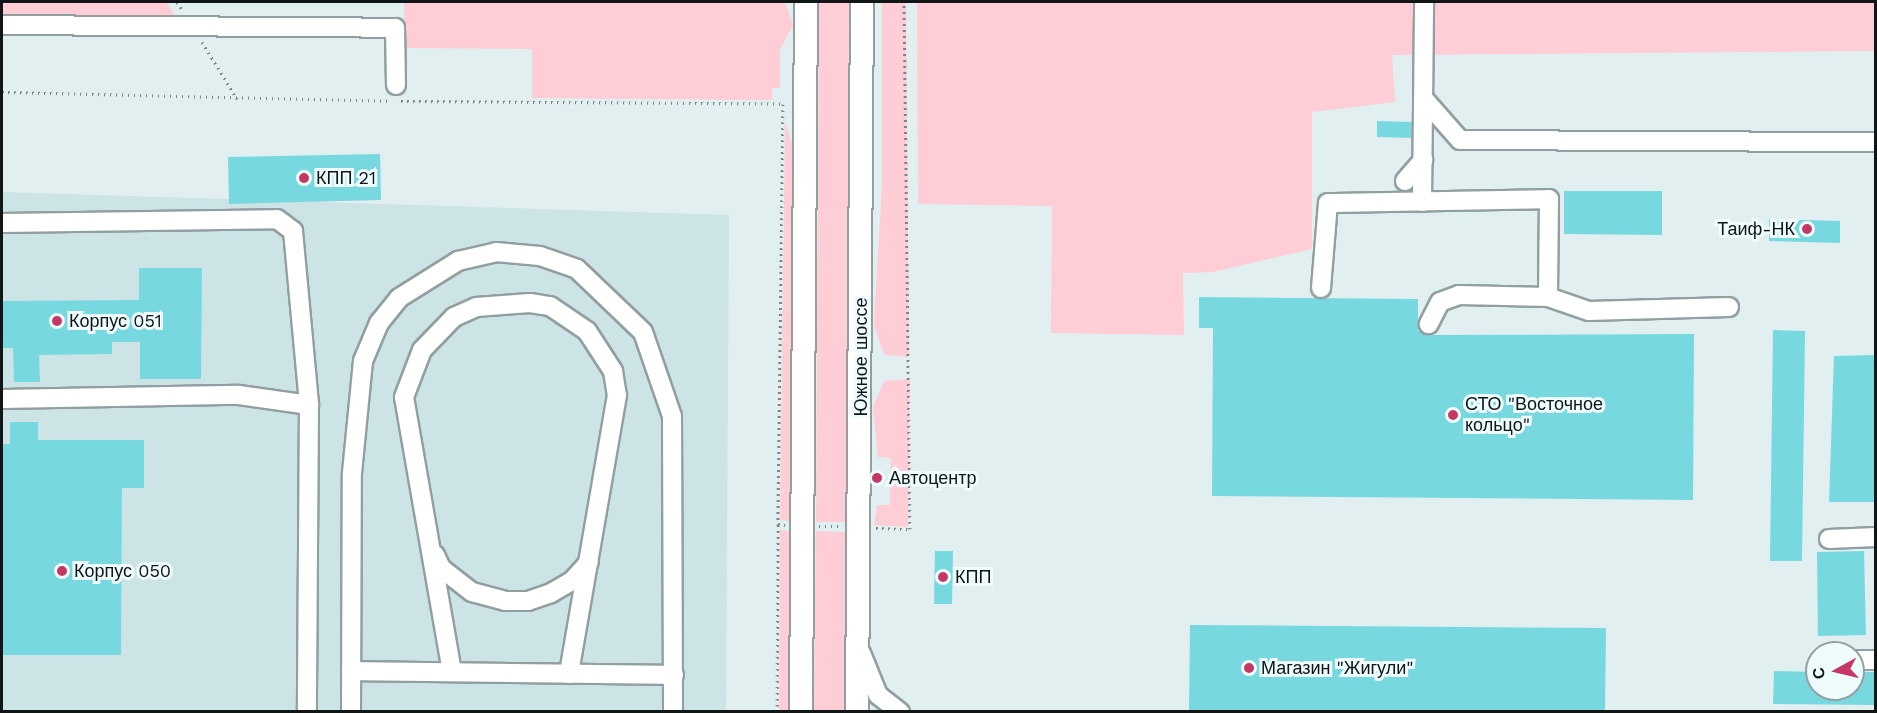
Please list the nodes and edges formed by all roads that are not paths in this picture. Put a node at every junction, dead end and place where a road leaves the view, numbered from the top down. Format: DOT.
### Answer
graph roads {
  1 [pos="806,2"];
  2 [pos="1424,2"];
  3 [pos="862,6"];
  4 [pos="2,25"];
  5 [pos="396,85"];
  6 [pos="1423,98"];
  7 [pos="1875,142"];
  8 [pos="1423,160"];
  9 [pos="1405,181"];
  10 [pos="1422,202"];
  11 [pos="2,223"];
  12 [pos="1321,288"];
  13 [pos="1548,297"];
  14 [pos="1729,307"];
  15 [pos="1429,324"];
  16 [pos="2,399"];
  17 [pos="309,405"];
  18 [pos="1875,537"];
  19 [pos="1829,539"];
  20 [pos="430,546"];
  21 [pos="590,562"];
  22 [pos="858,643"];
  23 [pos="351,671"];
  24 [pos="452,672"];
  25 [pos="569,674"];
  26 [pos="674,675"];
  27 [pos="307,711"];
  28 [pos="351,711"];
  29 [pos="673,711"];
  30 [pos="801,711"];
  31 [pos="857,711"];
  32 [pos="900,711"];
  1 -- 30 [label="main road"];
  2 -- 6 [label="street"];
  3 -- 22 [label="main road, Южное шоссе"];
  4 -- 5 [label="street"];
  6 -- 7 [label="street"];
  6 -- 8 [label="street"];
  8 -- 9 [label="street"];
  8 -- 10 [label="street"];
  10 -- 12 [label="street"];
  10 -- 13 [label="street"];
  11 -- 17 [label="street"];
  13 -- 14 [label="street"];
  13 -- 15 [label="street"];
  16 -- 17 [label="street"];
  17 -- 27 [label="street"];
  18 -- 19 [label="street"];
  20 -- 21 [label="street"];
  20 -- 21 [label="street"];
  20 -- 24 [label="street"];
  21 -- 25 [label="street"];
  22 -- 31 [label="main road, Южное шоссе"];
  22 -- 32 [label="street"];
  23 -- 24 [label="street"];
  23 -- 26 [label="street"];
  23 -- 28 [label="street"];
  24 -- 25 [label="street"];
  25 -- 26 [label="street"];
  26 -- 29 [label="street"];
}
